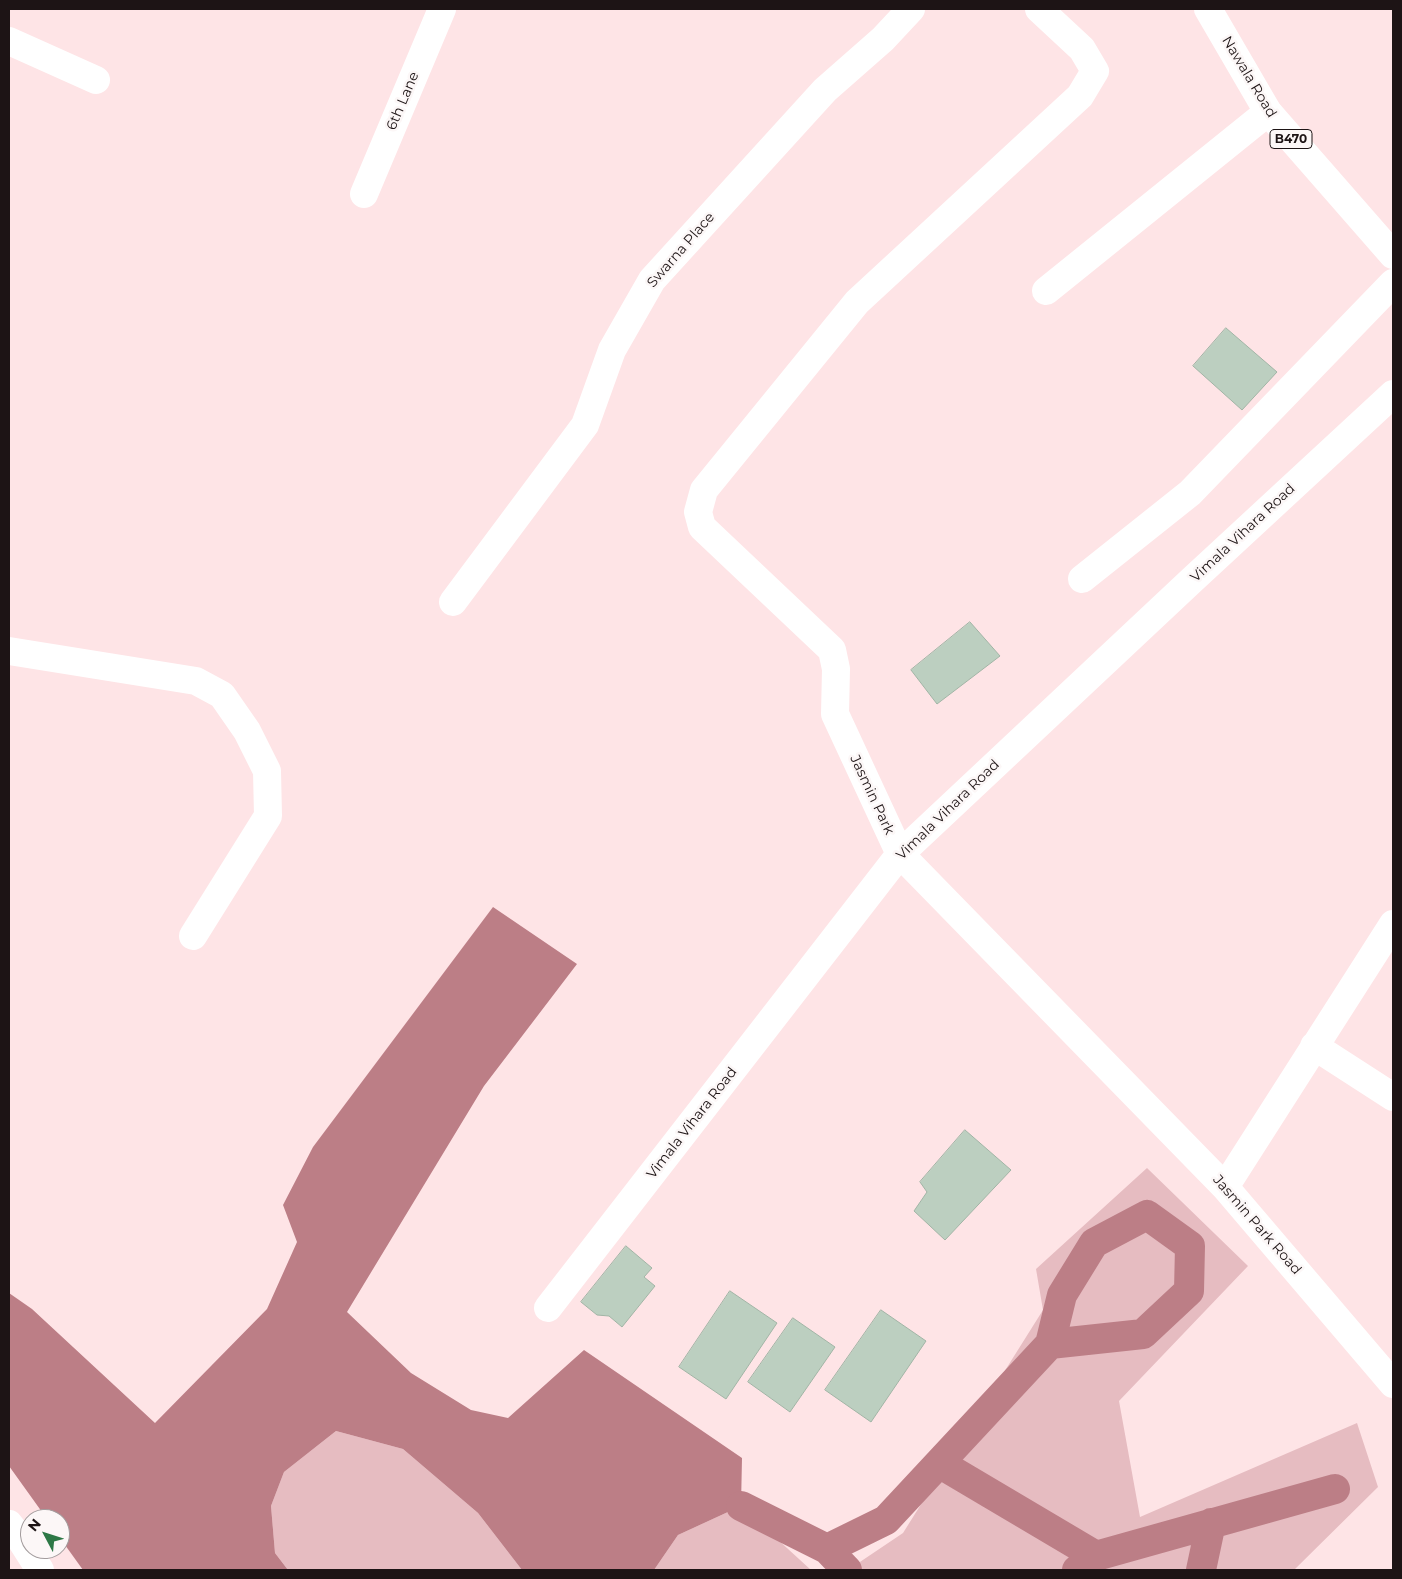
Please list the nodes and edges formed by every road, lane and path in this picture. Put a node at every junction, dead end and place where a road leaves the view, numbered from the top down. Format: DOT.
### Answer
graph roads {
  1 [pos="442,9"];
  2 [pos="911,9"];
  3 [pos="1039,9"];
  4 [pos="1208,9"];
  5 [pos="9,41"];
  6 [pos="96,80"];
  7 [pos="1268,112"];
  8 [pos="364,194"];
  9 [pos="1393,254"];
  10 [pos="1393,283"];
  11 [pos="1046,291"];
  12 [pos="1393,394"];
  13 [pos="1082,579"];
  14 [pos="453,602"];
  15 [pos="9,651"];
  16 [pos="900,854"];
  17 [pos="1393,924"];
  18 [pos="193,936"];
  19 [pos="1314,1046"];
  20 [pos="1112,1074"];
  21 [pos="1393,1097"];
  22 [pos="1224,1187"];
  23 [pos="548,1308"];
  24 [pos="1393,1384"];
  25 [pos="9,1524"];
  26 [pos="40,1570"];
  1 -- 8 [label="street, 6th Lane"];
  2 -- 14 [label="street, Swarna Place"];
  3 -- 16 [label="street, Jasmin Park"];
  4 -- 7 [label="street, Nawala Road / B470"];
  5 -- 6 [label="street"];
  7 -- 9 [label="street, Nawala Road / B470"];
  7 -- 11 [label="street"];
  10 -- 13 [label="street"];
  12 -- 16 [label="street, Vimala Vihara Road"];
  15 -- 18 [label="street"];
  16 -- 20 [label="street, Jasmin Park"];
  16 -- 23 [label="street, Vimala Vihara Road"];
  17 -- 19 [label="street"];
  19 -- 21 [label="street"];
  19 -- 22 [label="street"];
  20 -- 22 [label="street, Jasmin Park Road"];
  22 -- 24 [label="street, Jasmin Park Road"];
  25 -- 26 [label="street"];
}
